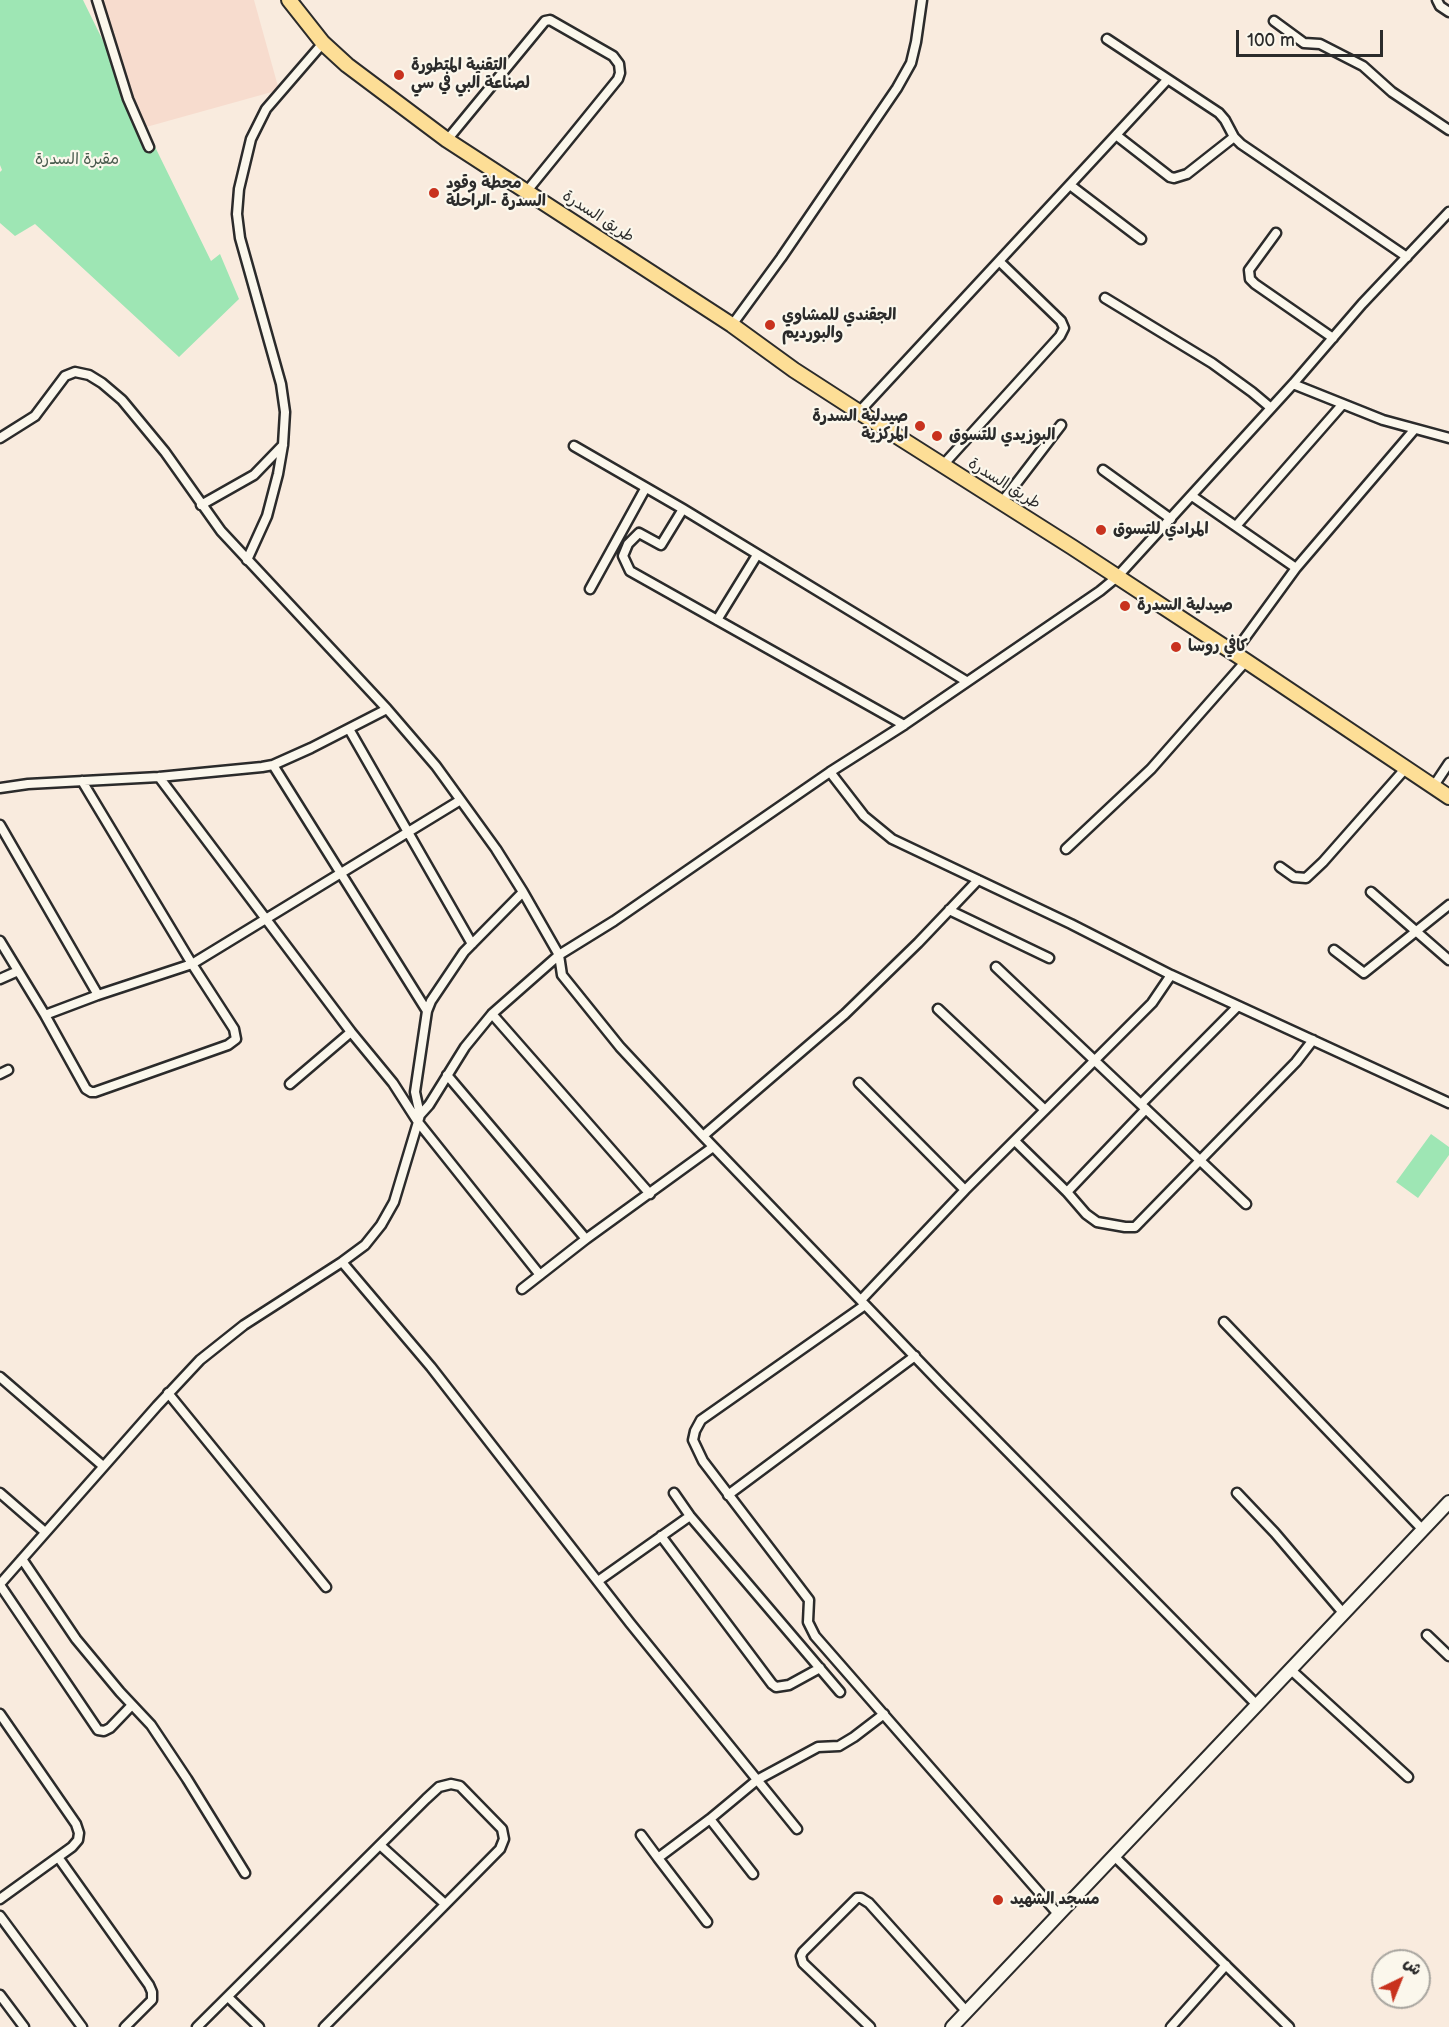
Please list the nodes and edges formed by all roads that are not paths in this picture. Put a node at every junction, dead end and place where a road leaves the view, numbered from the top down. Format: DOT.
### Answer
graph roads {
  1 [pos="98,0"];
  2 [pos="289,0"];
  3 [pos="922,0"];
  4 [pos="1437,0"];
  5 [pos="1449,12"];
  6 [pos="1274,21"];
  7 [pos="1107,39"];
  8 [pos="323,43"];
  9 [pos="1167,80"];
  10 [pos="1449,130"];
  11 [pos="1116,135"];
  12 [pos="1234,137"];
  13 [pos="447,140"];
  14 [pos="149,147"];
  15 [pos="1070,185"];
  16 [pos="527,191"];
  17 [pos="1449,212"];
  18 [pos="1276,233"];
  19 [pos="1141,239"];
  20 [pos="1407,257"];
  21 [pos="999,261"];
  22 [pos="1105,298"];
  23 [pos="732,325"];
  24 [pos="1332,338"];
  25 [pos="1293,384"];
  26 [pos="1342,405"];
  27 [pos="1271,408"];
  28 [pos="859,412"];
  29 [pos="1061,425"];
  30 [pos="1414,430"];
  31 [pos="0,438"];
  32 [pos="1449,438"];
  33 [pos="283,445"];
  34 [pos="574,446"];
  35 [pos="943,465"];
  36 [pos="1103,470"];
  37 [pos="645,489"];
  38 [pos="1192,496"];
  39 [pos="1002,502"];
  40 [pos="201,505"];
  41 [pos="683,509"];
  42 [pos="1171,519"];
  43 [pos="1236,526"];
  44 [pos="757,555"];
  45 [pos="247,560"];
  46 [pos="1296,568"];
  47 [pos="1117,577"];
  48 [pos="590,589"];
  49 [pos="717,620"];
  50 [pos="1233,653"];
  51 [pos="1246,661"];
  52 [pos="966,681"];
  53 [pos="387,709"];
  54 [pos="904,725"];
  55 [pos="349,729"];
  56 [pos="1449,763"];
  57 [pos="273,765"];
  58 [pos="1405,769"];
  59 [pos="830,772"];
  60 [pos="159,777"];
  61 [pos="82,782"];
  62 [pos="1433,786"];
  63 [pos="0,788"];
  64 [pos="1449,797"];
  65 [pos="459,801"];
  66 [pos="0,825"];
  67 [pos="408,832"];
  68 [pos="1066,849"];
  69 [pos="1280,867"];
  70 [pos="340,875"];
  71 [pos="978,880"];
  72 [pos="523,892"];
  73 [pos="1371,892"];
  74 [pos="1449,905"];
  75 [pos="949,910"];
  76 [pos="266,918"];
  77 [pos="1417,930"];
  78 [pos="0,941"];
  79 [pos="472,944"];
  80 [pos="1334,950"];
  81 [pos="559,955"];
  82 [pos="1049,958"];
  83 [pos="1449,960"];
  84 [pos="192,964"];
  85 [pos="996,967"];
  86 [pos="18,971"];
  87 [pos="1172,975"];
  88 [pos="0,979"];
  89 [pos="98,995"];
  90 [pos="1238,1006"];
  91 [pos="938,1009"];
  92 [pos="427,1011"];
  93 [pos="492,1014"];
  94 [pos="45,1015"];
  95 [pos="351,1032"];
  96 [pos="1313,1040"];
  97 [pos="1094,1059"];
  98 [pos="447,1075"];
  99 [pos="859,1083"];
  100 [pos="290,1084"];
  101 [pos="1449,1103"];
  102 [pos="1143,1107"];
  103 [pos="1045,1110"];
  104 [pos="419,1119"];
  105 [pos="703,1137"];
  106 [pos="1015,1141"];
  107 [pos="713,1147"];
  108 [pos="1200,1160"];
  109 [pos="965,1190"];
  110 [pos="1067,1192"];
  111 [pos="650,1194"];
  112 [pos="1246,1204"];
  113 [pos="586,1239"];
  114 [pos="342,1262"];
  115 [pos="540,1275"];
  116 [pos="522,1289"];
  117 [pos="863,1303"];
  118 [pos="1224,1323"];
  119 [pos="915,1356"];
  120 [pos="0,1377"];
  121 [pos="168,1393"];
  122 [pos="103,1466"];
  123 [pos="0,1493"];
  124 [pos="674,1493"];
  125 [pos="1237,1493"];
  126 [pos="728,1495"];
  127 [pos="1449,1502"];
  128 [pos="690,1515"];
  129 [pos="1423,1530"];
  130 [pos="45,1533"];
  131 [pos="661,1536"];
  132 [pos="22,1559"];
  133 [pos="598,1581"];
  134 [pos="0,1585"];
  135 [pos="326,1587"];
  136 [pos="1344,1614"];
  137 [pos="1427,1635"];
  138 [pos="1449,1656"];
  139 [pos="820,1668"];
  140 [pos="1290,1669"];
  141 [pos="840,1692"];
  142 [pos="1256,1704"];
  143 [pos="132,1705"];
  144 [pos="0,1714"];
  145 [pos="884,1714"];
  146 [pos="1408,1777"];
  147 [pos="758,1780"];
  148 [pos="710,1819"];
  149 [pos="797,1829"];
  150 [pos="641,1835"];
  151 [pos="380,1845"];
  152 [pos="1114,1856"];
  153 [pos="58,1857"];
  154 [pos="658,1858"];
  155 [pos="245,1873"];
  156 [pos="753,1874"];
  157 [pos="0,1899"];
  158 [pos="445,1904"];
  159 [pos="1059,1915"];
  160 [pos="0,1916"];
  161 [pos="707,1922"];
  162 [pos="1226,1965"];
  163 [pos="0,1995"];
  164 [pos="228,1996"];
  165 [pos="967,2012"];
  166 [pos="24,2027"];
  167 [pos="82,2027"];
  168 [pos="124,2027"];
  169 [pos="197,2027"];
  170 [pos="259,2027"];
  171 [pos="324,2027"];
  172 [pos="870,2027"];
  173 [pos="952,2027"];
  174 [pos="1171,2027"];
  175 [pos="1289,2027"];
  1 -- 14 [label="street"];
  2 -- 8 [label="main road, طريق السدرة"];
  3 -- 23 [label="street"];
  4 -- 5 [label="street"];
  6 -- 10 [label="street"];
  7 -- 9 [label="street"];
  8 -- 13 [label="main road, طريق السدرة"];
  8 -- 33 [label="street"];
  9 -- 11 [label="street"];
  9 -- 12 [label="street"];
  11 -- 12 [label="street"];
  11 -- 15 [label="street"];
  12 -- 20 [label="street"];
  13 -- 16 [label="main road, طريق السدرة"];
  13 -- 16 [label="street"];
  15 -- 19 [label="street"];
  15 -- 21 [label="street"];
  16 -- 23 [label="main road, طريق السدرة"];
  17 -- 20 [label="street"];
  18 -- 24 [label="street"];
  20 -- 24 [label="street"];
  21 -- 28 [label="street"];
  21 -- 35 [label="street"];
  22 -- 27 [label="street"];
  23 -- 28 [label="main road, طريق السدرة"];
  24 -- 25 [label="street"];
  25 -- 26 [label="street"];
  25 -- 27 [label="street"];
  26 -- 30 [label="street"];
  26 -- 43 [label="street"];
  27 -- 38 [label="street"];
  28 -- 35 [label="main road, طريق السدرة"];
  29 -- 39 [label="street"];
  30 -- 32 [label="street"];
  30 -- 46 [label="street"];
  31 -- 40 [label="street"];
  33 -- 40 [label="street"];
  33 -- 45 [label="street"];
  34 -- 37 [label="street"];
  35 -- 39 [label="main road, طريق السدرة"];
  36 -- 42 [label="street"];
  37 -- 41 [label="street"];
  37 -- 48 [label="street"];
  38 -- 42 [label="street"];
  38 -- 43 [label="street"];
  39 -- 47 [label="main road, طريق السدرة"];
  40 -- 45 [label="street"];
  41 -- 44 [label="street"];
  41 -- 49 [label="street"];
  42 -- 47 [label="street"];
  43 -- 46 [label="street"];
  44 -- 49 [label="street"];
  44 -- 52 [label="street"];
  45 -- 53 [label="street"];
  46 -- 50 [label="street"];
  47 -- 50 [label="main road, طريق السدرة"];
  47 -- 52 [label="street"];
  49 -- 54 [label="street"];
  50 -- 51 [label="main road, طريق السدرة"];
  51 -- 58 [label="main road, طريق السدرة"];
  51 -- 68 [label="street"];
  52 -- 54 [label="street"];
  53 -- 55 [label="street"];
  53 -- 65 [label="street"];
  54 -- 59 [label="street"];
  55 -- 57 [label="street"];
  55 -- 67 [label="street"];
  56 -- 62 [label="street"];
  57 -- 60 [label="street"];
  57 -- 70 [label="street"];
  58 -- 62 [label="main road, طريق السدرة"];
  58 -- 69 [label="street"];
  59 -- 71 [label="street"];
  59 -- 81 [label="street"];
  60 -- 61 [label="street"];
  60 -- 76 [label="street"];
  61 -- 63 [label="street"];
  61 -- 84 [label="street"];
  62 -- 64 [label="main road, طريق السدرة"];
  65 -- 67 [label="street"];
  65 -- 72 [label="street"];
  66 -- 89 [label="street"];
  67 -- 70 [label="street"];
  67 -- 79 [label="street"];
  70 -- 76 [label="street"];
  70 -- 92 [label="street"];
  71 -- 75 [label="street"];
  71 -- 87 [label="street"];
  72 -- 79 [label="street"];
  72 -- 81 [label="street"];
  73 -- 77 [label="street"];
  74 -- 77 [label="street"];
  75 -- 82 [label="street"];
  75 -- 105 [label="street"];
  76 -- 84 [label="street"];
  76 -- 95 [label="street"];
  77 -- 80 [label="street"];
  77 -- 83 [label="street"];
  78 -- 86 [label="street"];
  79 -- 92 [label="street"];
  81 -- 93 [label="street"];
  81 -- 105 [label="street"];
  84 -- 89 [label="street"];
  84 -- 94 [label="street"];
  85 -- 97 [label="street"];
  86 -- 88 [label="street"];
  86 -- 94 [label="street"];
  87 -- 90 [label="street"];
  87 -- 97 [label="street"];
  89 -- 94 [label="street"];
  90 -- 96 [label="street"];
  90 -- 102 [label="street"];
  91 -- 103 [label="street"];
  92 -- 104 [label="street"];
  93 -- 98 [label="street"];
  93 -- 111 [label="street"];
  95 -- 100 [label="street"];
  95 -- 104 [label="street"];
  96 -- 101 [label="street"];
  96 -- 108 [label="street"];
  97 -- 102 [label="street"];
  97 -- 103 [label="street"];
  98 -- 104 [label="street"];
  98 -- 113 [label="street"];
  99 -- 109 [label="street"];
  102 -- 108 [label="street"];
  102 -- 110 [label="street"];
  103 -- 106 [label="street"];
  104 -- 114 [label="street"];
  104 -- 115 [label="street"];
  105 -- 107 [label="street"];
  106 -- 109 [label="street"];
  106 -- 110 [label="street"];
  107 -- 111 [label="street"];
  107 -- 117 [label="street"];
  108 -- 110 [label="street"];
  108 -- 112 [label="street"];
  109 -- 117 [label="street"];
  111 -- 113 [label="street"];
  113 -- 115 [label="street"];
  114 -- 121 [label="street"];
  114 -- 133 [label="street"];
  115 -- 116 [label="street"];
  117 -- 119 [label="street"];
  117 -- 126 [label="street"];
  118 -- 129 [label="street"];
  119 -- 126 [label="street"];
  119 -- 142 [label="street"];
  120 -- 122 [label="street"];
  121 -- 122 [label="street"];
  121 -- 135 [label="street"];
  122 -- 130 [label="street"];
  123 -- 130 [label="street"];
  124 -- 128 [label="street"];
  125 -- 136 [label="street"];
  126 -- 145 [label="street"];
  127 -- 129 [label="street"];
  128 -- 131 [label="street"];
  128 -- 139 [label="street"];
  129 -- 136 [label="street"];
  130 -- 132 [label="street"];
  131 -- 133 [label="street"];
  131 -- 139 [label="street"];
  132 -- 134 [label="street"];
  132 -- 143 [label="street"];
  133 -- 147 [label="street"];
  134 -- 143 [label="street"];
  136 -- 140 [label="street"];
  137 -- 138 [label="street"];
  139 -- 141 [label="street"];
  140 -- 142 [label="street"];
  140 -- 146 [label="street"];
  142 -- 152 [label="street"];
  143 -- 155 [label="street"];
  144 -- 153 [label="street"];
  145 -- 147 [label="street"];
  145 -- 159 [label="street"];
  147 -- 148 [label="street"];
  147 -- 149 [label="street"];
  148 -- 154 [label="street"];
  148 -- 156 [label="street"];
  150 -- 154 [label="street"];
  151 -- 158 [label="street"];
  151 -- 158 [label="street"];
  151 -- 164 [label="street"];
  152 -- 159 [label="street"];
  152 -- 162 [label="street"];
  153 -- 157 [label="street"];
  153 -- 168 [label="street"];
  154 -- 161 [label="street"];
  158 -- 171 [label="street"];
  159 -- 165 [label="street"];
  160 -- 167 [label="street"];
  162 -- 174 [label="street"];
  162 -- 175 [label="street"];
  163 -- 166 [label="street"];
  164 -- 169 [label="street"];
  164 -- 170 [label="street"];
  165 -- 172 [label="street"];
  165 -- 173 [label="street"];
}
